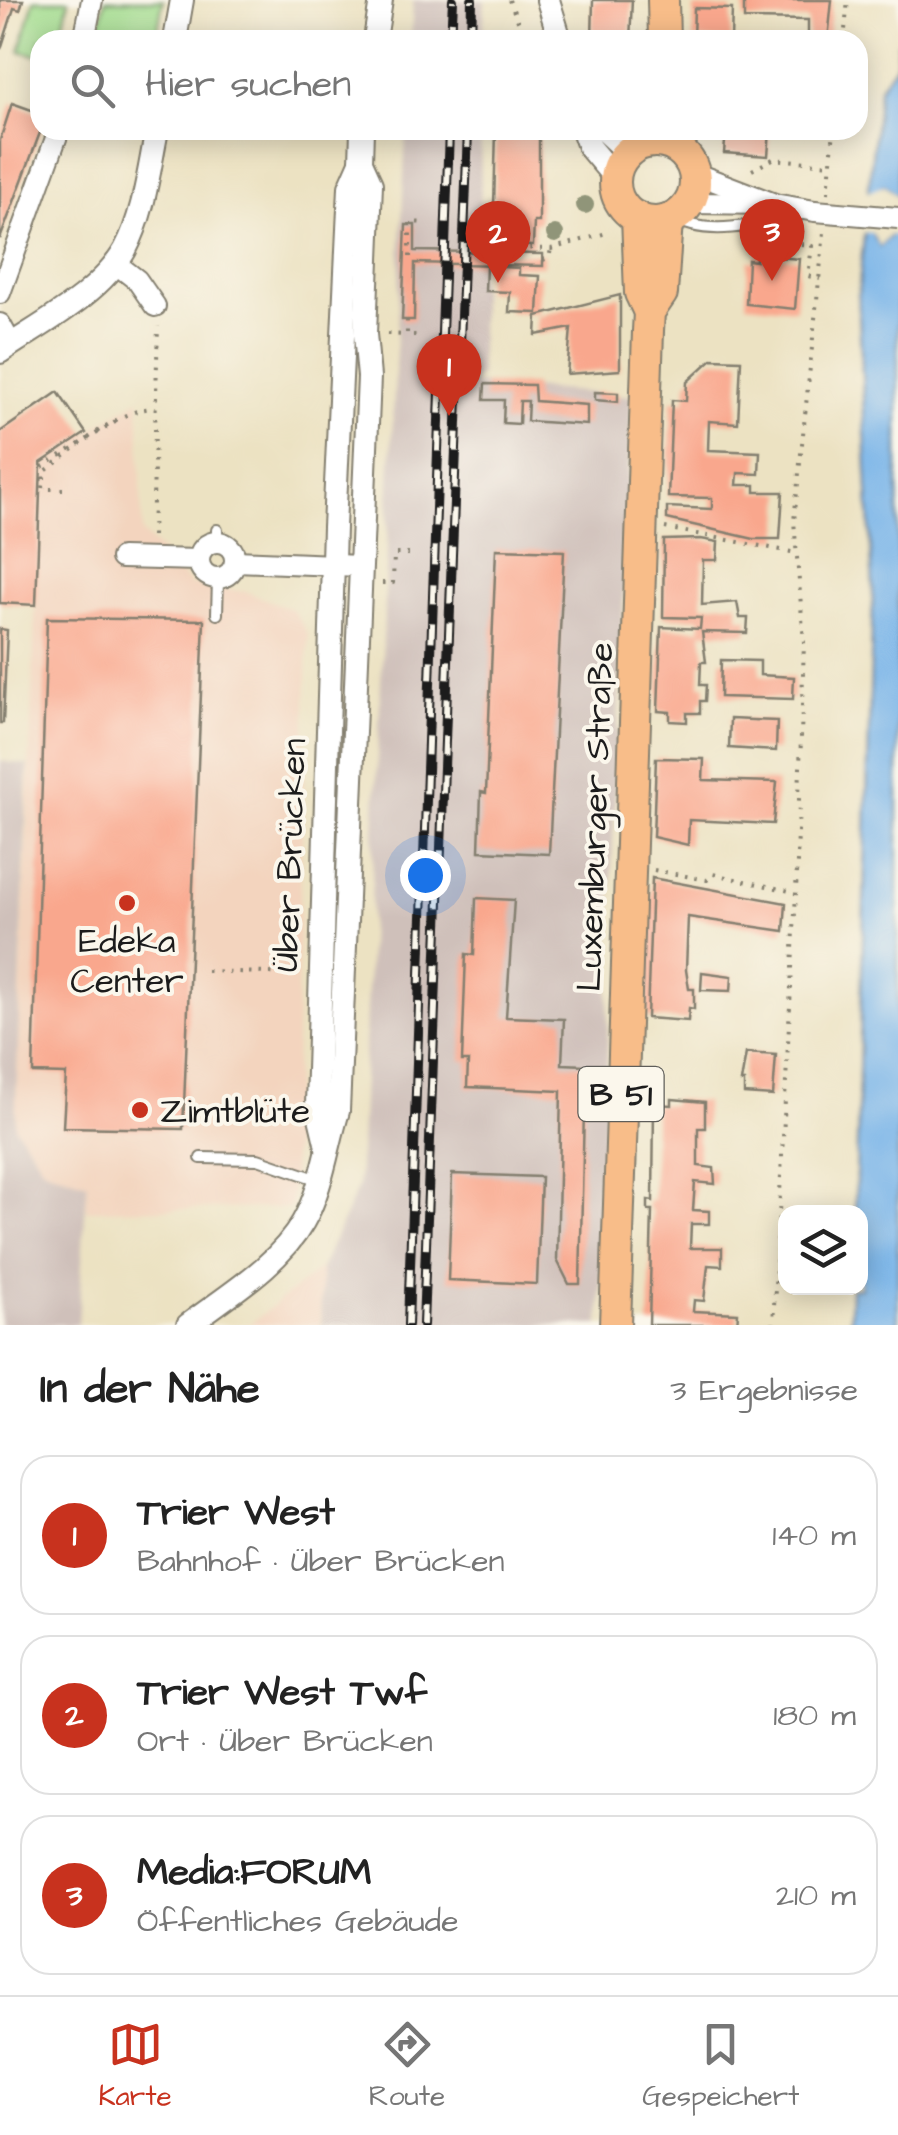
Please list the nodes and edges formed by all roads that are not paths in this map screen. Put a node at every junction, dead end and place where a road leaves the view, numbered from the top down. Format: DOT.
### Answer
graph roads {
  1 [pos="92,0"];
  2 [pos="182,0"];
  3 [pos="381,0"];
  4 [pos="548,0"];
  5 [pos="663,0"];
  6 [pos="86,30"];
  7 [pos="177,30"];
  8 [pos="376,30"];
  9 [pos="557,30"];
  10 [pos="664,30"];
  11 [pos="54,140"];
  12 [pos="155,140"];
  13 [pos="362,140"];
  14 [pos="587,140"];
  15 [pos="648,147"];
  16 [pos="362,162"];
  17 [pos="774,204"];
  18 [pos="664,210"];
  19 [pos="815,212"];
  20 [pos="898,218"];
  21 [pos="115,264"];
  22 [pos="0,293"];
  23 [pos="155,306"];
  24 [pos="4,340"];
  25 [pos="121,558"];
  26 [pos="198,560"];
  27 [pos="234,561"];
  28 [pos="333,565"];
  29 [pos="360,566"];
  30 [pos="218,579"];
  31 [pos="217,614"];
  32 [pos="327,1147"];
  33 [pos="201,1158"];
  34 [pos="319,1180"];
  35 [pos="188,1325"];
  36 [pos="615,1325"];
  1 -- 6 [label="street"];
  2 -- 7 [label="street"];
  3 -- 8 [label="street"];
  4 -- 9 [label="street"];
  5 -- 10 [label="main road"];
  11 -- 22 [label="street"];
  12 -- 21 [label="street"];
  13 -- 16 [label="street, Über Brücken"];
  14 -- 15 [label="street"];
  15 -- 18 [label="main road"];
  15 -- 18 [label="main road"];
  16 -- 28 [label="street, Über Brücken"];
  16 -- 29 [label="street, Über Brücken"];
  17 -- 18 [label="street"];
  17 -- 18 [label="street"];
  17 -- 19 [label="street"];
  18 -- 19 [label="lane"];
  18 -- 36 [label="main road, Luxemburger Straße / B 51"];
  19 -- 20 [label="street, bridge"];
  21 -- 23 [label="street"];
  21 -- 24 [label="street"];
  25 -- 26 [label="street"];
  26 -- 27 [label="street"];
  26 -- 30 [label="street"];
  27 -- 28 [label="street"];
  27 -- 30 [label="street"];
  28 -- 29 [label="street"];
  28 -- 32 [label="street, Über Brücken"];
  29 -- 32 [label="street, Über Brücken"];
  30 -- 31 [label="lane"];
  32 -- 34 [label="street, Über Brücken"];
  33 -- 34 [label="lane"];
  34 -- 35 [label="street, Über Brücken"];
}
